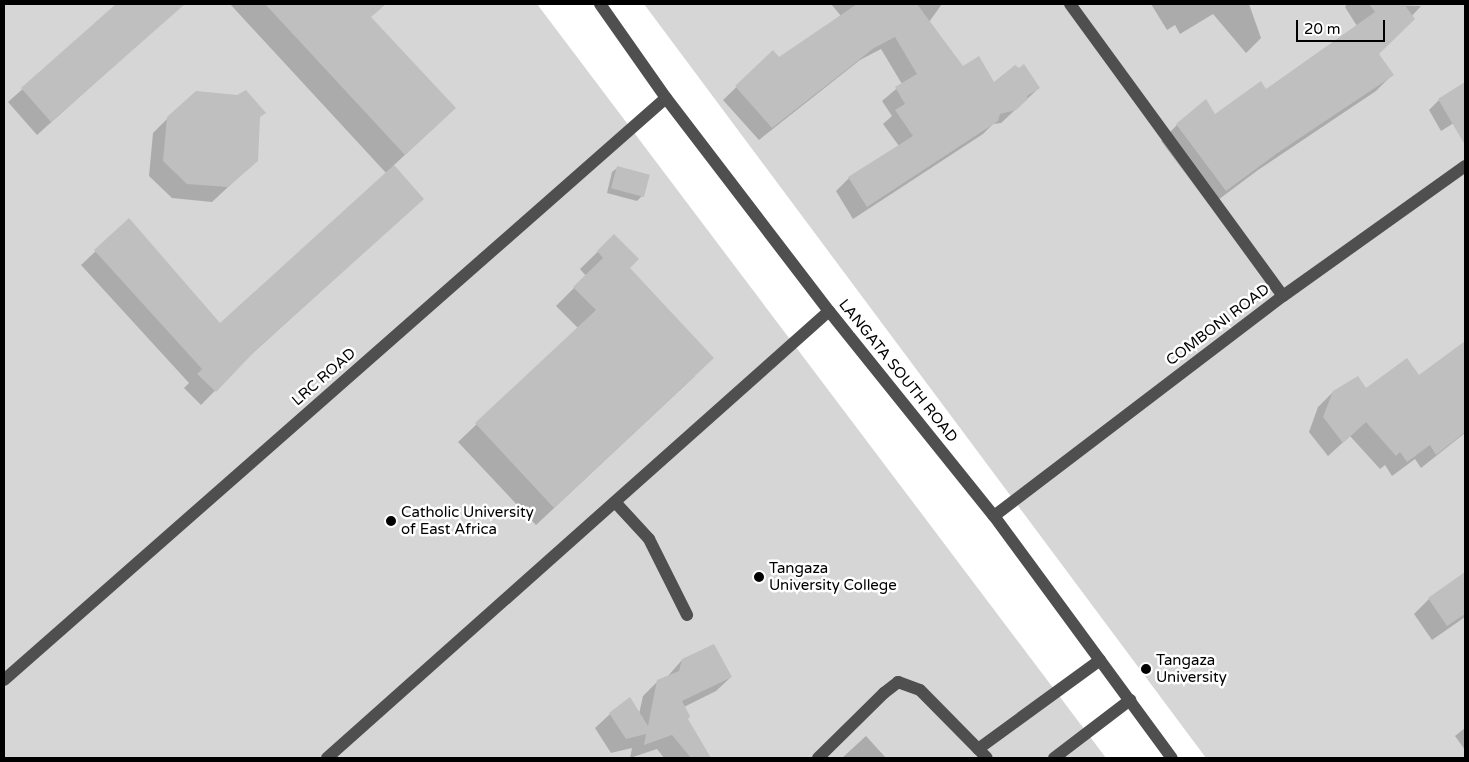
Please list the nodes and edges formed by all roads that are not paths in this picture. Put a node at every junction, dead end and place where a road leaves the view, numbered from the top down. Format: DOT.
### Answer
graph roads {
  1 [pos="600,4"];
  2 [pos="1070,4"];
  3 [pos="666,98"];
  4 [pos="1465,166"];
  5 [pos="1283,296"];
  6 [pos="829,311"];
  7 [pos="615,502"];
  8 [pos="994,516"];
  9 [pos="687,615"];
  10 [pos="1100,660"];
  11 [pos="4,680"];
  12 [pos="1130,700"];
  13 [pos="982,754"];
  14 [pos="327,758"];
  15 [pos="818,758"];
  16 [pos="1054,758"];
  17 [pos="1172,758"];
  1 -- 3 [label="street, LANGATA SOUTH ROAD"];
  2 -- 5 [label="street"];
  3 -- 6 [label="street, LANGATA SOUTH ROAD"];
  3 -- 11 [label="street, LRC ROAD"];
  4 -- 5 [label="street, COMBONI ROAD"];
  5 -- 8 [label="street, COMBONI ROAD"];
  6 -- 7 [label="street"];
  6 -- 8 [label="street, LANGATA SOUTH ROAD"];
  7 -- 9 [label="street"];
  7 -- 14 [label="street"];
  8 -- 10 [label="street, LANGATA SOUTH ROAD"];
  10 -- 12 [label="street, LANGATA SOUTH ROAD"];
  10 -- 13 [label="street"];
  12 -- 16 [label="street"];
  12 -- 17 [label="street, LANGATA SOUTH ROAD"];
  13 -- 15 [label="street"];
}
